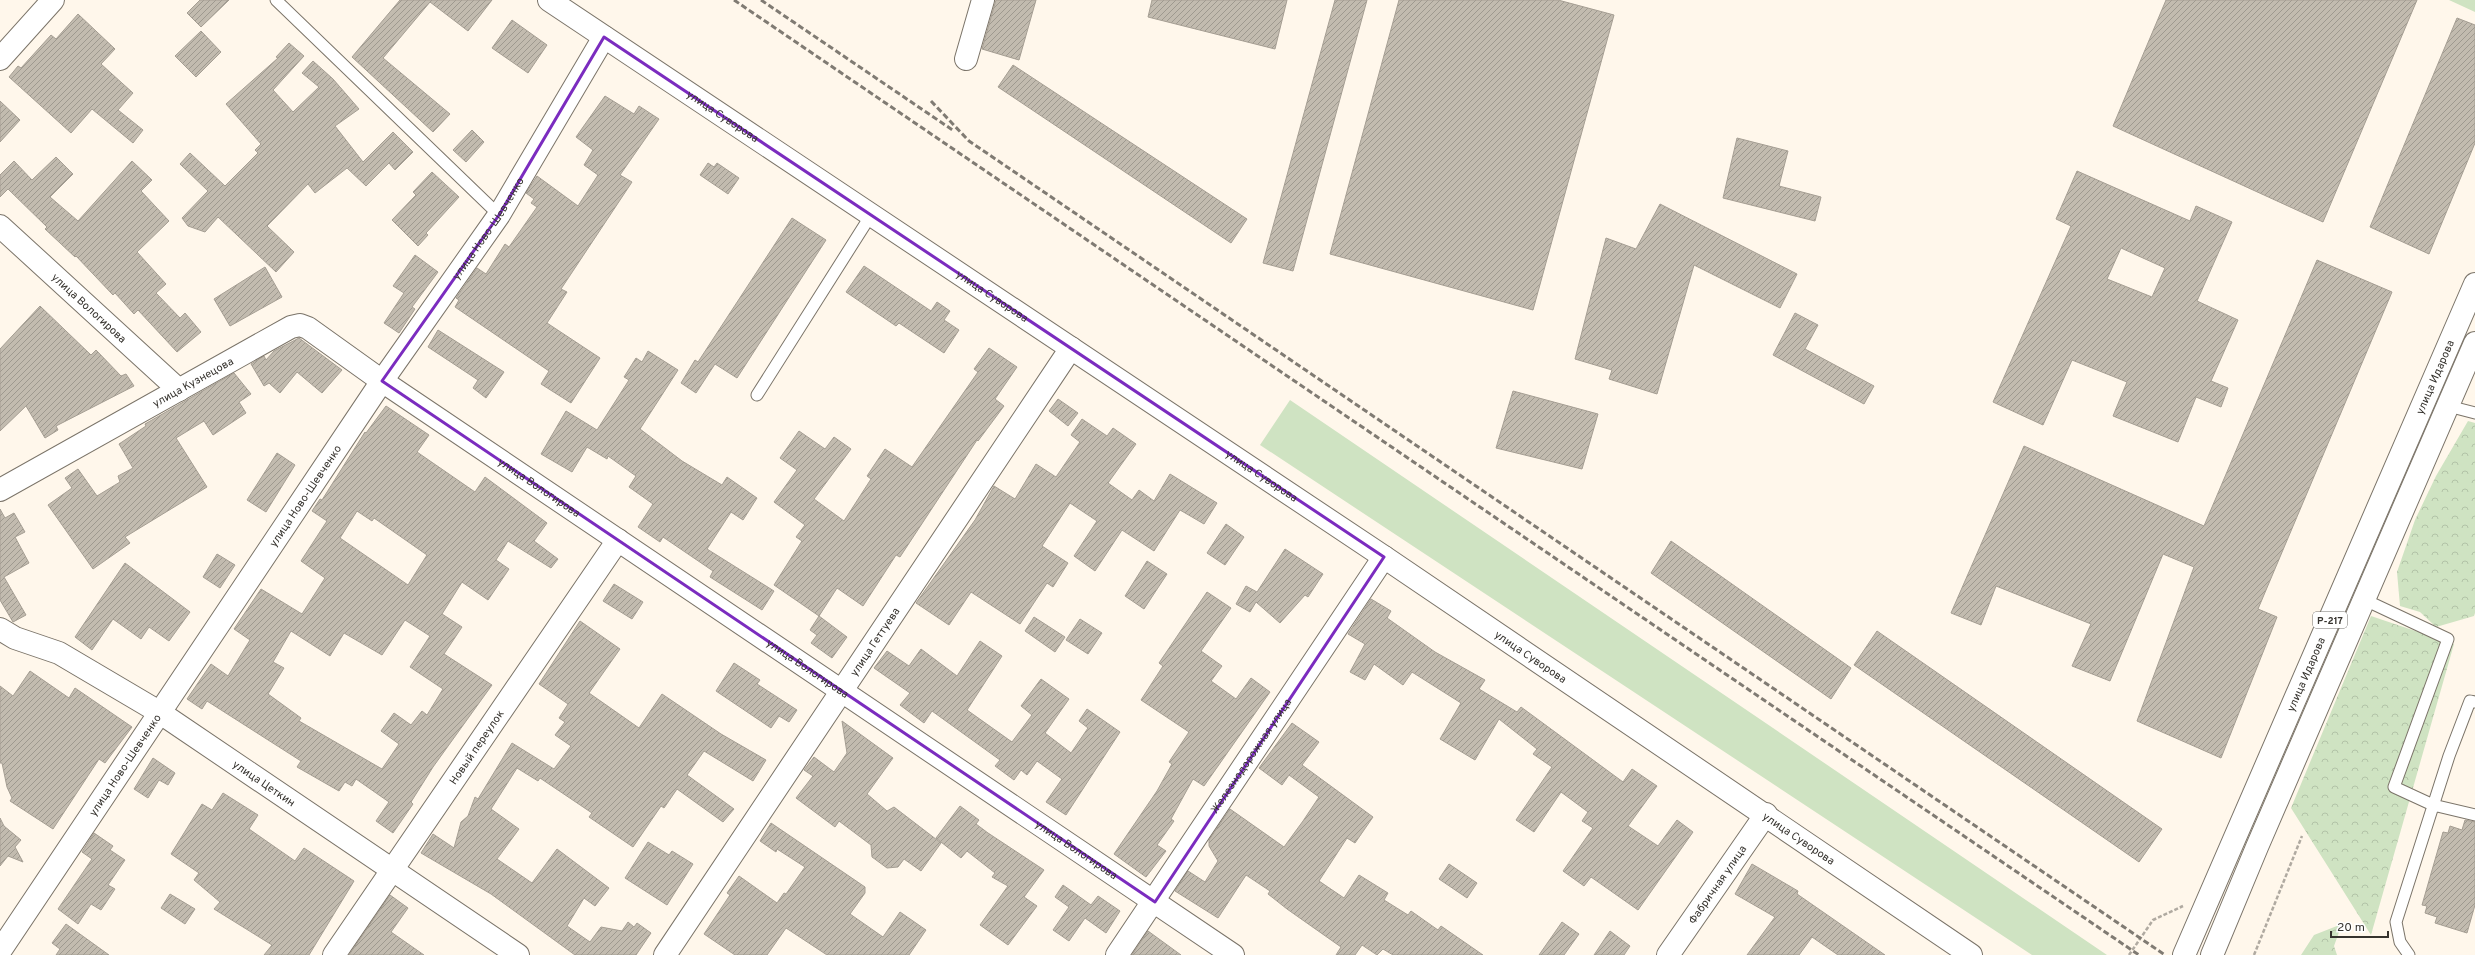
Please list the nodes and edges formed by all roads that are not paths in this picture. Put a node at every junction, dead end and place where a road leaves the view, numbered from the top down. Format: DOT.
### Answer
graph roads {
  1 [pos="53,0"];
  2 [pos="276,0"];
  3 [pos="549,0"];
  4 [pos="983,0"];
  5 [pos="604,37"];
  6 [pos="0,59"];
  7 [pos="966,59"];
  8 [pos="499,215"];
  9 [pos="871,215"];
  10 [pos="0,226"];
  11 [pos="2475,284"];
  12 [pos="2475,343"];
  13 [pos="1071,348"];
  14 [pos="382,381"];
  15 [pos="179,390"];
  16 [pos="757,395"];
  17 [pos="2448,406"];
  18 [pos="2475,413"];
  19 [pos="0,490"];
  20 [pos="618,540"];
  21 [pos="1384,556"];
  22 [pos="2365,600"];
  23 [pos="0,629"];
  24 [pos="841,690"];
  25 [pos="2475,702"];
  26 [pos="158,712"];
  27 [pos="2433,805"];
  28 [pos="1766,814"];
  29 [pos="2475,815"];
  30 [pos="393,870"];
  31 [pos="1155,902"];
  32 [pos="0,951"];
  33 [pos="334,955"];
  34 [pos="518,955"];
  35 [pos="665,955"];
  36 [pos="1118,955"];
  37 [pos="1233,955"];
  38 [pos="1668,955"];
  39 [pos="1972,955"];
  40 [pos="2184,955"];
  41 [pos="2212,955"];
  42 [pos="2409,955"];
  1 -- 6 [label="street"];
  2 -- 8 [label="lane"];
  3 -- 5 [label="street, улица Суворова"];
  4 -- 7 [label="street"];
  5 -- 8 [label="street, улица Ново-Шевченко"];
  5 -- 9 [label="street, улица Суворова"];
  8 -- 14 [label="street, улица Ново-Шевченко"];
  9 -- 13 [label="street, улица Суворова"];
  9 -- 16 [label="lane"];
  10 -- 15 [label="street, улица Вологирова"];
  11 -- 40 [label="street, улица Идарова / Р-217"];
  12 -- 17 [label="street, Р-217"];
  13 -- 21 [label="street, улица Суворова"];
  13 -- 24 [label="street, улица Геттуева"];
  14 -- 15 [label="street, улица Кузнецова"];
  14 -- 20 [label="street, улица Вологирова"];
  14 -- 26 [label="street, улица Ново-Шевченко"];
  15 -- 19 [label="street, улица Кузнецова"];
  17 -- 18 [label="lane"];
  17 -- 22 [label="street, Р-217"];
  20 -- 24 [label="street, улица Вологирова"];
  20 -- 30 [label="street, Новый переулок"];
  21 -- 28 [label="street, улица Суворова"];
  21 -- 31 [label="street, Железнодорожная улица"];
  22 -- 27 [label="lane"];
  22 -- 41 [label="street, Р-217"];
  23 -- 26 [label="street, улица Цеткин"];
  24 -- 31 [label="street, улица Вологирова"];
  24 -- 35 [label="street, улица Геттуева"];
  25 -- 27 [label="lane"];
  26 -- 30 [label="street, улица Цеткин"];
  26 -- 32 [label="street, улица Ново-Шевченко"];
  27 -- 29 [label="lane"];
  27 -- 42 [label="lane"];
  28 -- 38 [label="street, Фабричная улица"];
  28 -- 39 [label="street, улица Суворова"];
  30 -- 33 [label="street, Новый переулок"];
  30 -- 34 [label="street, улица Цеткин"];
  31 -- 36 [label="street, Железнодорожная улица"];
  31 -- 37 [label="street, улица Вологирова"];
}
